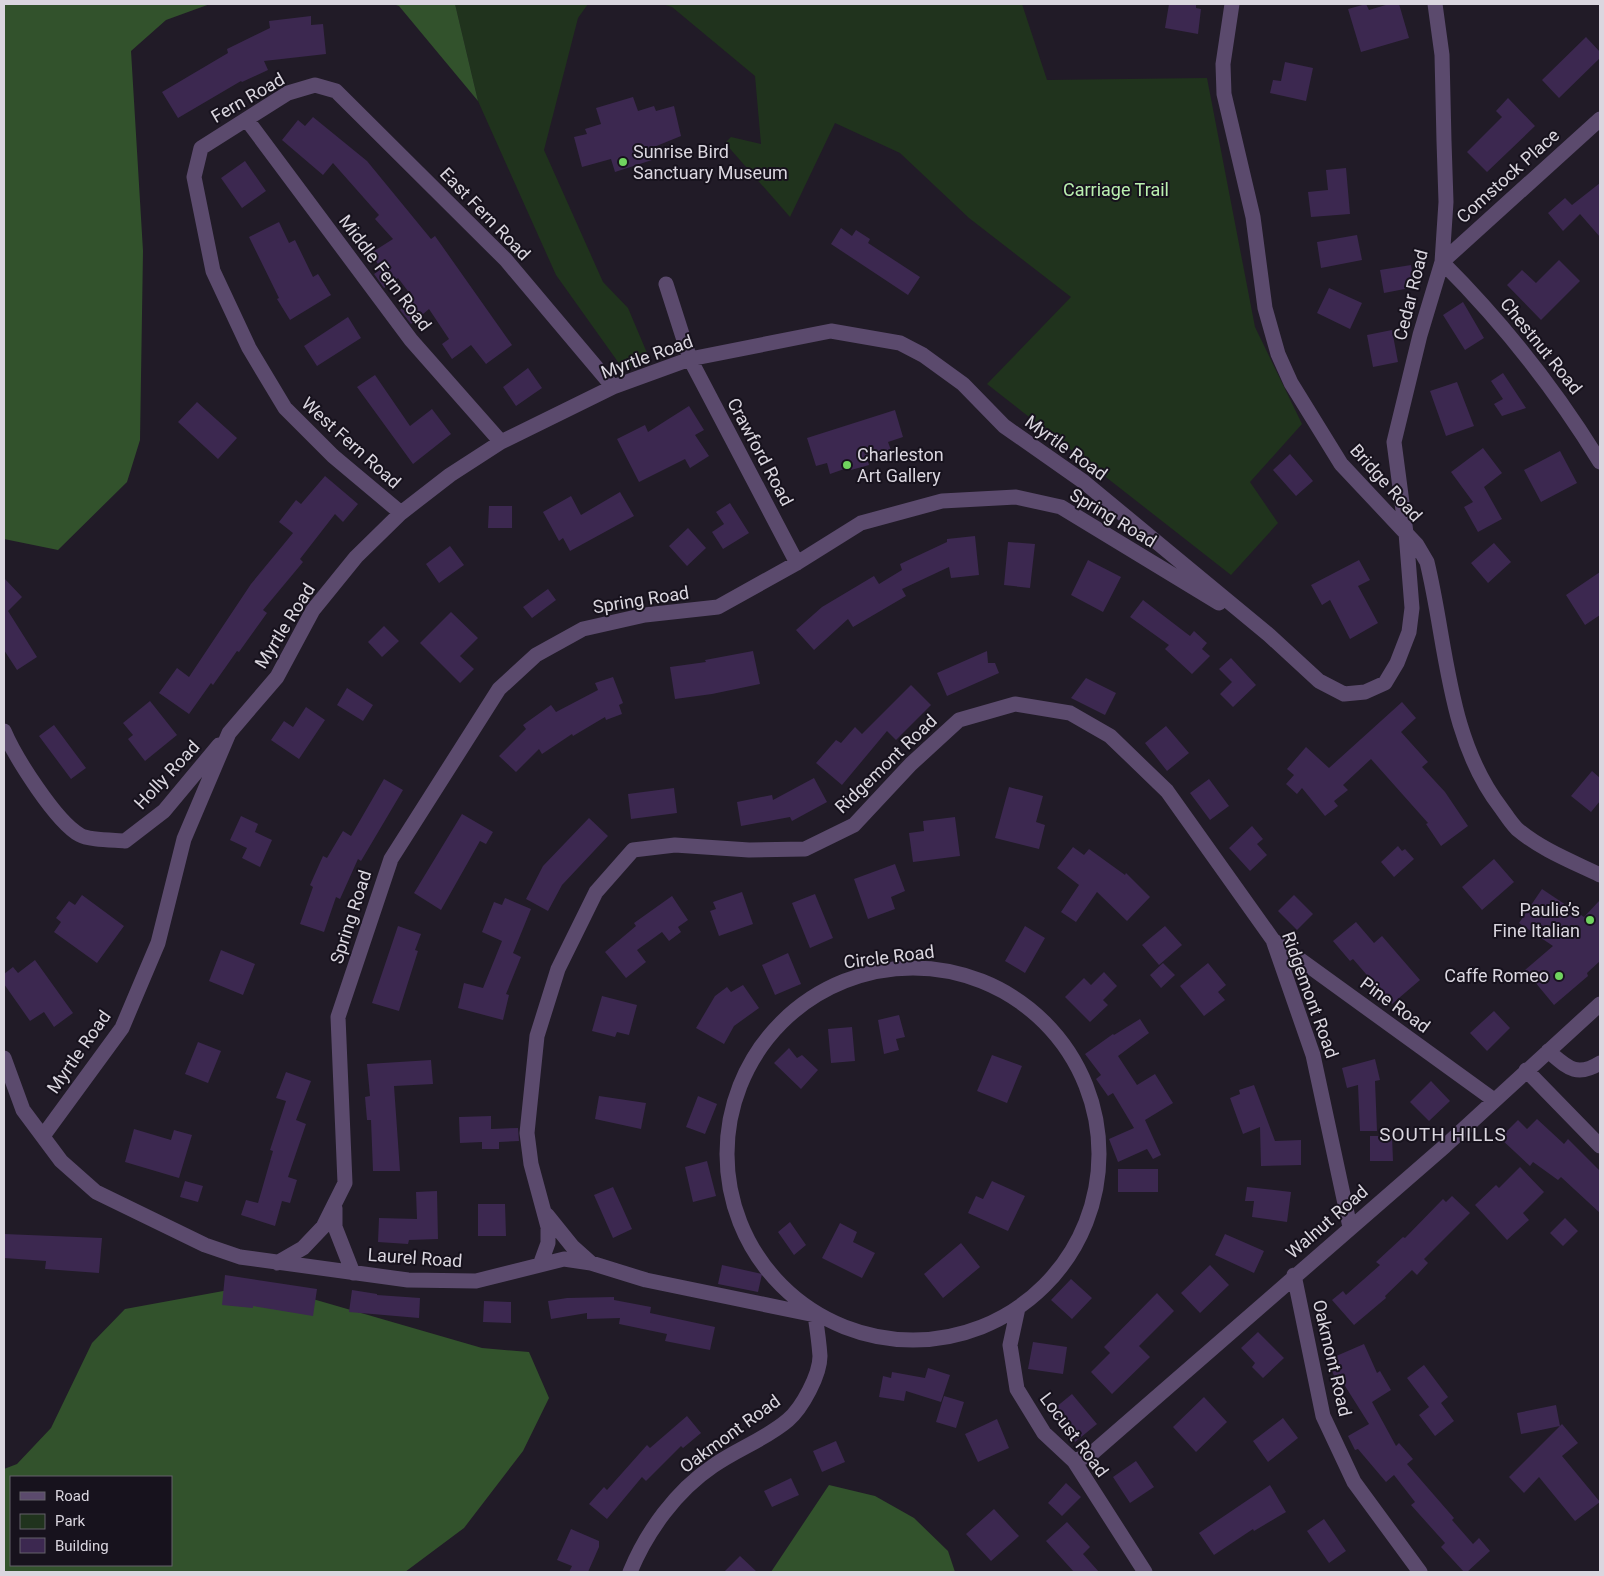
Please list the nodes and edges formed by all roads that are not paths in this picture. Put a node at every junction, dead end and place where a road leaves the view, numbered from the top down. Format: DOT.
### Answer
graph roads {
  1 [pos="1232,4"];
  2 [pos="1435,4"];
  3 [pos="315,85"];
  4 [pos="1600,119"];
  5 [pos="247,120"];
  6 [pos="201,148"];
  7 [pos="1442,262"];
  8 [pos="666,284"];
  9 [pos="690,359"];
  10 [pos="613,388"];
  11 [pos="501,442"];
  12 [pos="1600,462"];
  13 [pos="401,512"];
  14 [pos="1406,533"];
  15 [pos="797,563"];
  16 [pos="1251,620"];
  17 [pos="4,731"];
  18 [pos="230,733"];
  19 [pos="1600,875"];
  20 [pos="1274,940"];
  21 [pos="1600,1004"];
  22 [pos="1548,1051"];
  23 [pos="4,1058"];
  24 [pos="1600,1064"];
  25 [pos="1526,1070"];
  26 [pos="1494,1100"];
  27 [pos="43,1136"];
  28 [pos="1600,1146"];
  29 [pos="335,1207"];
  30 [pos="545,1212"];
  31 [pos="1350,1227"];
  32 [pos="277,1263"];
  33 [pos="591,1263"];
  34 [pos="540,1265"];
  35 [pos="353,1273"];
  36 [pos="1294,1275"];
  37 [pos="1018,1308"];
  38 [pos="815,1314"];
  39 [pos="1074,1461"];
  40 [pos="630,1572"];
  41 [pos="1145,1572"];
  42 [pos="1420,1572"];
  1 -- 14 [label="street, Bridge Road"];
  2 -- 7 [label="street, Cedar Road"];
  3 -- 5 [label="street, Fern Road"];
  3 -- 10 [label="street, East Fern Road"];
  4 -- 7 [label="street, Comstock Place"];
  5 -- 6 [label="street, Fern Road"];
  5 -- 11 [label="street, Middle Fern Road"];
  6 -- 13 [label="street, West Fern Road"];
  7 -- 12 [label="street, Chestnut Road"];
  7 -- 14 [label="street, Cedar Road"];
  8 -- 9 [label="street, Crawford Road"];
  9 -- 10 [label="street, Myrtle Road"];
  9 -- 15 [label="street, Crawford Road"];
  9 -- 16 [label="street, Myrtle Road"];
  10 -- 11 [label="street, Myrtle Road"];
  11 -- 13 [label="street, Myrtle Road"];
  13 -- 18 [label="street, Myrtle Road"];
  14 -- 16 [label="street, Myrtle Road"];
  14 -- 19 [label="street, Bridge Road"];
  15 -- 16 [label="street, Spring Road"];
  15 -- 29 [label="street, Spring Road"];
  17 -- 18 [label="street, Holly Road"];
  18 -- 27 [label="street, Myrtle Road"];
  20 -- 26 [label="street, Pine Road"];
  20 -- 30 [label="street, Ridgemont Road"];
  20 -- 31 [label="street, Ridgemont Road"];
  21 -- 22 [label="street, Walnut Road"];
  22 -- 24 [label="street"];
  22 -- 25 [label="street, Walnut Road"];
  23 -- 27 [label="street, Laurel Road"];
  25 -- 26 [label="street, Walnut Road"];
  25 -- 28 [label="street"];
  26 -- 31 [label="street, Walnut Road"];
  27 -- 32 [label="street, Laurel Road"];
  29 -- 32 [label="street, Spring Road"];
  29 -- 35 [label="street, Spring Road"];
  30 -- 33 [label="street, Ridgemont Road"];
  30 -- 34 [label="street, Ridgemont Road"];
  31 -- 36 [label="street, Walnut Road"];
  32 -- 35 [label="street, Laurel Road"];
  33 -- 34 [label="street, Laurel Road"];
  33 -- 38 [label="street, Laurel Road"];
  34 -- 35 [label="street, Laurel Road"];
  36 -- 39 [label="street, Walnut Road"];
  36 -- 42 [label="street, Oakmont Road"];
  37 -- 38 [label="street, Circle Road"];
  37 -- 38 [label="street, Circle Road"];
  37 -- 39 [label="street, Locust Road"];
  38 -- 40 [label="street, Oakmont Road"];
  39 -- 41 [label="street, Locust Road"];
}
